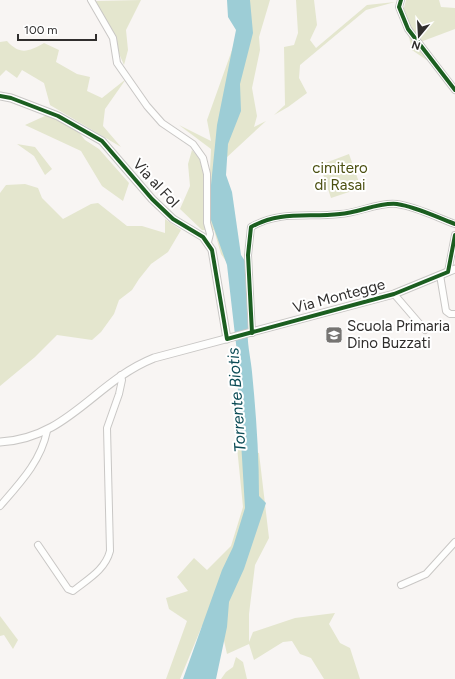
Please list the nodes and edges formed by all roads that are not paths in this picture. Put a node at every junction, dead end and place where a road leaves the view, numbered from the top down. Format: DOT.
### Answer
graph roads {
  1 [pos="91,0"];
  2 [pos="401,0"];
  3 [pos="455,90"];
  4 [pos="0,96"];
  5 [pos="455,224"];
  6 [pos="455,235"];
  7 [pos="208,242"];
  8 [pos="452,270"];
  9 [pos="440,275"];
  10 [pos="394,294"];
  11 [pos="455,314"];
  12 [pos="425,330"];
  13 [pos="246,334"];
  14 [pos="227,339"];
  15 [pos="121,375"];
  16 [pos="47,431"];
  17 [pos="2,443"];
  18 [pos="0,506"];
  19 [pos="455,542"];
  20 [pos="38,545"];
  21 [pos="401,585"];
  1 -- 7 [label="street"];
  2 -- 3 [label="street"];
  4 -- 7 [label="street, Via al Fol"];
  5 -- 13 [label="street"];
  6 -- 8 [label="street"];
  7 -- 14 [label="street"];
  8 -- 9 [label="street, Via Montegge"];
  9 -- 10 [label="street, Via Montegge"];
  9 -- 11 [label="street"];
  10 -- 12 [label="street"];
  10 -- 13 [label="street, Via Montegge"];
  13 -- 14 [label="street, Via Montegge"];
  14 -- 15 [label="street, Via Montegge"];
  15 -- 16 [label="street, Via Montegge"];
  15 -- 20 [label="street"];
  16 -- 17 [label="street, Via Montegge"];
  16 -- 18 [label="street"];
  19 -- 21 [label="street"];
}
